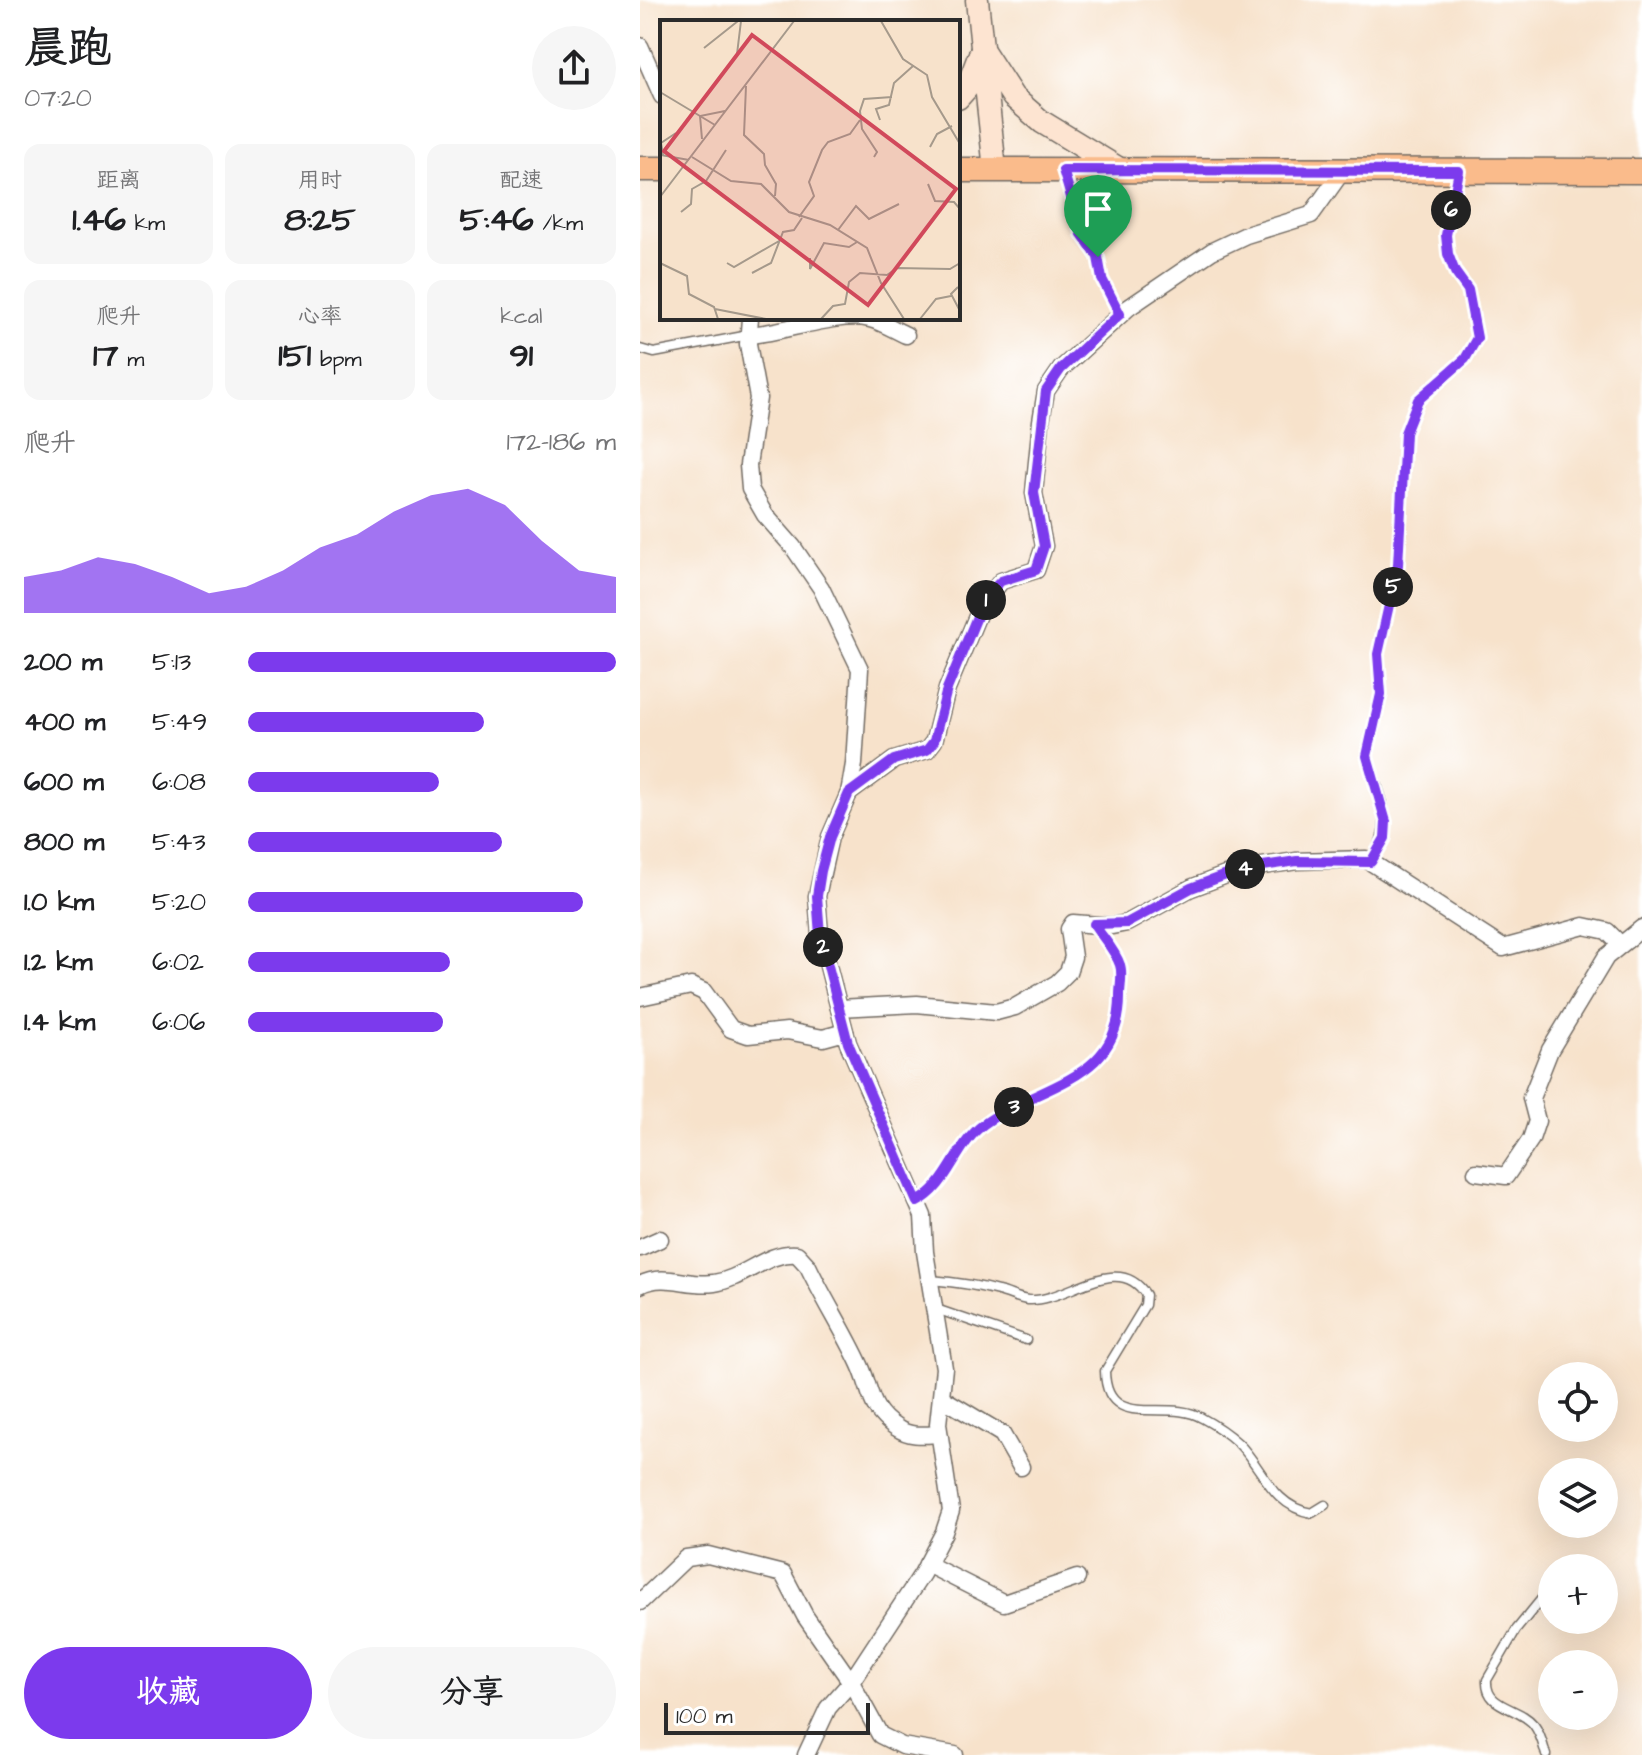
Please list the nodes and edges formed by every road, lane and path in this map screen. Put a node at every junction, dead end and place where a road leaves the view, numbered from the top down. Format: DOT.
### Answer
graph roads {
  1 [pos="977,0"];
  2 [pos="640,46"];
  3 [pos="982,49"];
  4 [pos="660,91"];
  5 [pos="960,96"];
  6 [pos="960,170"];
  7 [pos="995,170"];
  8 [pos="1063,170"];
  9 [pos="1121,170"];
  10 [pos="1343,170"];
  11 [pos="1459,171"];
  12 [pos="1642,171"];
  13 [pos="1120,314"];
  14 [pos="750,320"];
  15 [pos="841,320"];
  16 [pos="873,320"];
  17 [pos="749,335"];
  18 [pos="906,335"];
  19 [pos="640,349"];
  20 [pos="1367,756"];
  21 [pos="849,793"];
  22 [pos="1371,862"];
  23 [pos="1094,924"];
  24 [pos="1642,928"];
  25 [pos="1620,944"];
  26 [pos="640,997"];
  27 [pos="839,1008"];
  28 [pos="845,1032"];
  29 [pos="1476,1172"];
  30 [pos="917,1202"];
  31 [pos="660,1239"];
  32 [pos="640,1248"];
  33 [pos="931,1280"];
  34 [pos="640,1285"];
  35 [pos="936,1309"];
  36 [pos="1026,1340"];
  37 [pos="942,1398"];
  38 [pos="939,1434"];
  39 [pos="1021,1467"];
  40 [pos="1325,1505"];
  41 [pos="927,1564"];
  42 [pos="1077,1578"];
  43 [pos="640,1602"];
  44 [pos="1538,1603"];
  45 [pos="851,1682"];
  46 [pos="806,1755"];
  47 [pos="955,1755"];
  48 [pos="1546,1755"];
  1 -- 3 [label="main road"];
  2 -- 4 [label="street"];
  3 -- 5 [label="main road"];
  3 -- 7 [label="main road"];
  3 -- 9 [label="main road"];
  6 -- 7 [label="main road"];
  7 -- 8 [label="main road"];
  8 -- 9 [label="main road"];
  8 -- 13 [label="path"];
  9 -- 10 [label="main road"];
  10 -- 11 [label="main road"];
  10 -- 13 [label="street"];
  11 -- 12 [label="main road"];
  11 -- 20 [label="path"];
  13 -- 21 [label="street"];
  14 -- 17 [label="street"];
  15 -- 17 [label="street"];
  16 -- 18 [label="street"];
  17 -- 19 [label="lane"];
  17 -- 21 [label="street"];
  20 -- 22 [label="lane"];
  21 -- 27 [label="street"];
  22 -- 23 [label="street"];
  22 -- 25 [label="street"];
  23 -- 27 [label="street"];
  23 -- 30 [label="path"];
  24 -- 25 [label="street"];
  25 -- 29 [label="street"];
  26 -- 28 [label="street"];
  27 -- 28 [label="street"];
  28 -- 30 [label="street"];
  30 -- 33 [label="street"];
  31 -- 32 [label="street"];
  33 -- 35 [label="street"];
  33 -- 40 [label="lane"];
  34 -- 38 [label="street"];
  35 -- 36 [label="lane"];
  35 -- 37 [label="street"];
  37 -- 38 [label="street"];
  37 -- 39 [label="street"];
  38 -- 41 [label="street"];
  41 -- 42 [label="street"];
  41 -- 45 [label="street"];
  43 -- 45 [label="street"];
  44 -- 48 [label="lane"];
  45 -- 46 [label="street"];
  45 -- 47 [label="street"];
}
